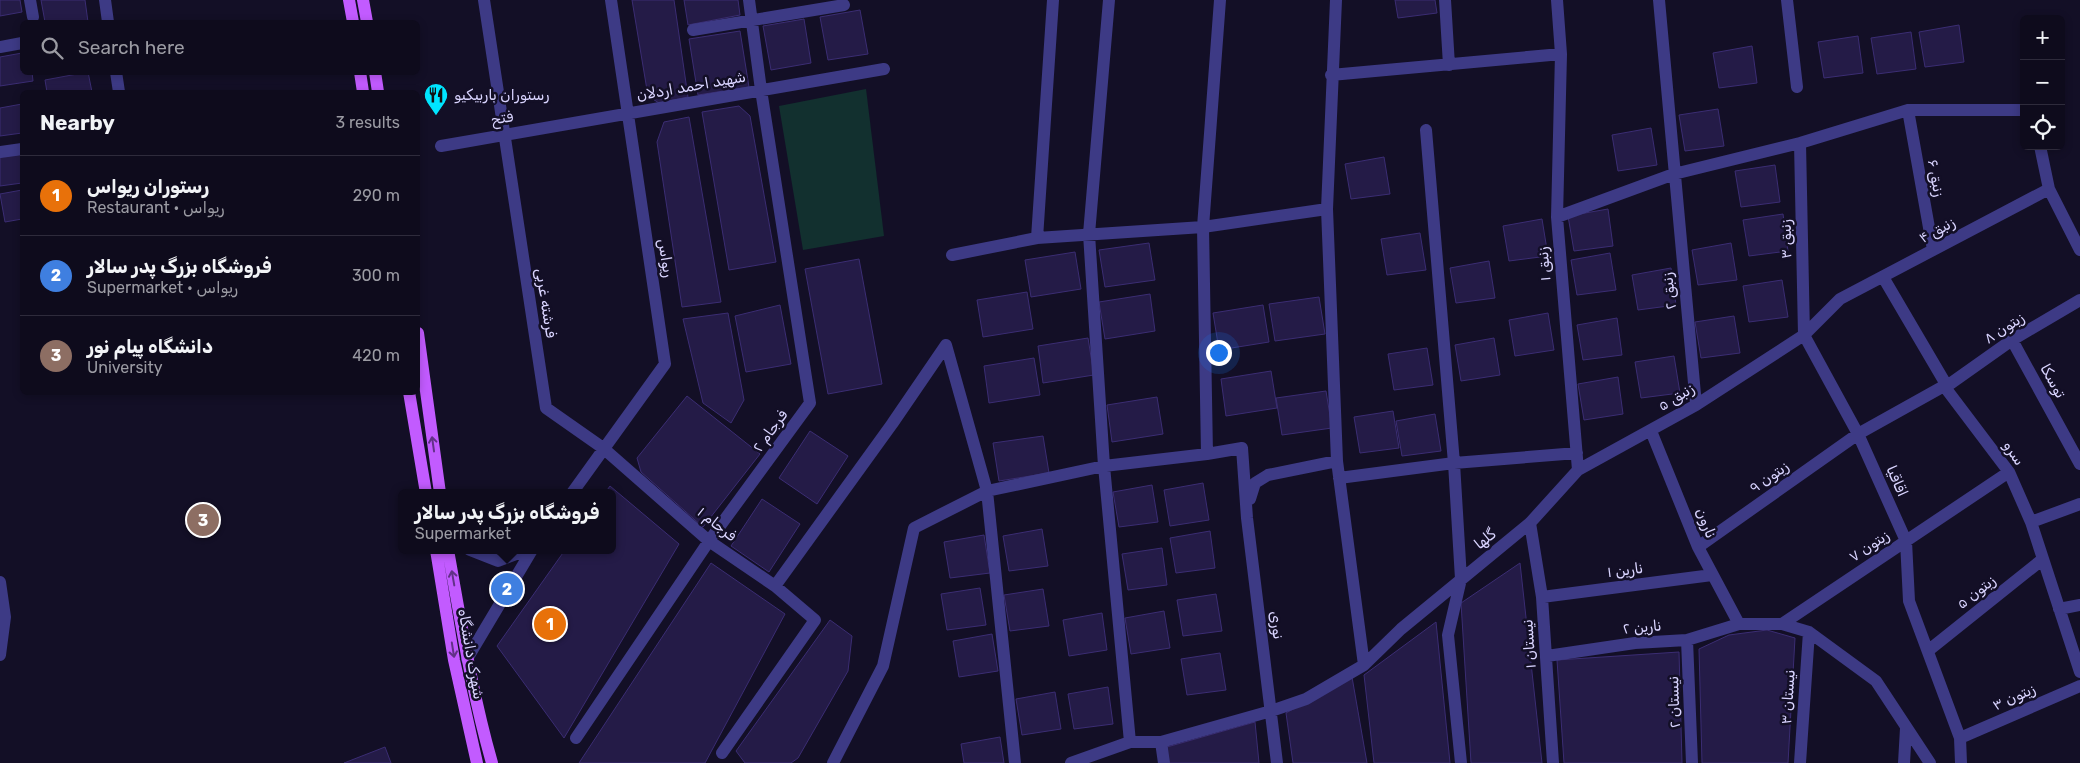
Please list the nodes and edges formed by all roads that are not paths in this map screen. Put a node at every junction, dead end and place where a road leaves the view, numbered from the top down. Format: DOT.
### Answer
graph roads {
  1 [pos="30,0"];
  2 [pos="104,0"];
  3 [pos="349,0"];
  4 [pos="363,0"];
  5 [pos="484,0"];
  6 [pos="611,0"];
  7 [pos="749,0"];
  8 [pos="1053,0"];
  9 [pos="1109,0"];
  10 [pos="1220,0"];
  11 [pos="1336,0"];
  12 [pos="1445,0"];
  13 [pos="1557,0"];
  14 [pos="1659,0"];
  15 [pos="1786,0"];
  16 [pos="844,5"];
  17 [pos="33,17"];
  18 [pos="751,19"];
  19 [pos="108,20"];
  20 [pos="352,20"];
  21 [pos="367,20"];
  22 [pos="693,30"];
  23 [pos="20,43"];
  24 [pos="0,47"];
  25 [pos="1561,54"];
  26 [pos="1449,65"];
  27 [pos="884,68"];
  28 [pos="116,75"];
  29 [pos="360,75"];
  30 [pos="375,75"];
  31 [pos="1331,75"];
  32 [pos="1797,87"];
  33 [pos="118,90"];
  34 [pos="363,90"];
  35 [pos="378,90"];
  36 [pos="760,90"];
  37 [pos="1908,110"];
  38 [pos="2020,110"];
  39 [pos="628,113"];
  40 [pos="1426,130"];
  41 [pos="504,135"];
  42 [pos="1800,143"];
  43 [pos="440,146"];
  44 [pos="20,149"];
  45 [pos="2041,150"];
  46 [pos="0,152"];
  47 [pos="1674,174"];
  48 [pos="2050,189"];
  49 [pos="1327,209"];
  50 [pos="1556,217"];
  51 [pos="1203,227"];
  52 [pos="1089,234"];
  53 [pos="1037,238"];
  54 [pos="1933,250"];
  55 [pos="2080,250"];
  56 [pos="952,255"];
  57 [pos="1883,277"];
  58 [pos="1840,299"];
  59 [pos="2080,300"];
  60 [pos="1804,335"];
  61 [pos="2012,340"];
  62 [pos="420,348"];
  63 [pos="1946,386"];
  64 [pos="410,395"];
  65 [pos="1696,405"];
  66 [pos="1651,431"];
  67 [pos="1858,434"];
  68 [pos="603,448"];
  69 [pos="1578,453"];
  70 [pos="1207,454"];
  71 [pos="1337,461"];
  72 [pos="1454,462"];
  73 [pos="2080,464"];
  74 [pos="1104,466"];
  75 [pos="1578,470"];
  76 [pos="2009,472"];
  77 [pos="1339,478"];
  78 [pos="425,489"];
  79 [pos="439,489"];
  80 [pos="575,489"];
  81 [pos="987,491"];
  82 [pos="2080,504"];
  83 [pos="1247,509"];
  84 [pos="2031,522"];
  85 [pos="1530,523"];
  86 [pos="1906,541"];
  87 [pos="709,542"];
  88 [pos="1698,547"];
  89 [pos="437,554"];
  90 [pos="449,554"];
  91 [pos="481,554"];
  92 [pos="515,554"];
  93 [pos="530,554"];
  94 [pos="2044,559"];
  95 [pos="1712,575"];
  96 [pos="1460,579"];
  97 [pos="0,582"];
  98 [pos="775,586"];
  99 [pos="1542,597"];
  100 [pos="2080,605"];
  101 [pos="2059,609"];
  102 [pos="3,614"];
  103 [pos="1739,624"];
  104 [pos="1782,624"];
  105 [pos="1809,632"];
  106 [pos="1687,640"];
  107 [pos="1929,650"];
  108 [pos="0,656"];
  109 [pos="1547,656"];
  110 [pos="467,659"];
  111 [pos="1364,665"];
  112 [pos="2080,672"];
  113 [pos="2080,686"];
  114 [pos="1271,711"];
  115 [pos="1906,728"];
  116 [pos="576,738"];
  117 [pos="1960,738"];
  118 [pos="1130,742"];
  119 [pos="1161,742"];
  120 [pos="722,753"];
  121 [pos="477,763"];
  122 [pos="492,763"];
  123 [pos="833,763"];
  124 [pos="1015,763"];
  125 [pos="1071,763"];
  126 [pos="1164,763"];
  127 [pos="1278,763"];
  128 [pos="1461,763"];
  129 [pos="1553,763"];
  130 [pos="1692,763"];
  131 [pos="1800,763"];
  132 [pos="1904,763"];
  133 [pos="1930,763"];
  134 [pos="1961,763"];
  1 -- 17 [label="street"];
  2 -- 19 [label="street"];
  3 -- 20 [label="main road"];
  4 -- 21 [label="main road"];
  5 -- 41 [label="street, فرشته غربی"];
  6 -- 39 [label="street, ریواس"];
  7 -- 18 [label="street, فرجام ۲"];
  8 -- 53 [label="street"];
  9 -- 52 [label="street"];
  10 -- 51 [label="street"];
  11 -- 31 [label="street"];
  12 -- 26 [label="street"];
  13 -- 25 [label="street, زنبق ۱"];
  14 -- 47 [label="street, زنبق ۲"];
  15 -- 32 [label="street"];
  16 -- 18 [label="street"];
  18 -- 22 [label="street"];
  18 -- 36 [label="street, فرجام ۲"];
  23 -- 24 [label="street"];
  25 -- 26 [label="street"];
  25 -- 50 [label="street, زنبق ۱"];
  26 -- 31 [label="street"];
  27 -- 36 [label="street"];
  28 -- 33 [label="street"];
  29 -- 34 [label="main road"];
  30 -- 35 [label="main road"];
  31 -- 49 [label="street"];
  36 -- 39 [label="street, شهید احمد اردلان"];
  36 -- 87 [label="street, فرجام ۲"];
  37 -- 38 [label="street"];
  37 -- 42 [label="street"];
  37 -- 54 [label="street, زنبق ۶"];
  39 -- 41 [label="street, فتح"];
  39 -- 68 [label="street, ریواس"];
  40 -- 72 [label="street"];
  41 -- 43 [label="street, فتح"];
  41 -- 68 [label="street, فرشته غربی"];
  42 -- 47 [label="street"];
  42 -- 60 [label="street, زنبق ۳"];
  44 -- 46 [label="street"];
  45 -- 48 [label="street"];
  47 -- 50 [label="street"];
  47 -- 65 [label="street, زنبق ۲"];
  48 -- 54 [label="street, زنبق ۴"];
  48 -- 55 [label="street"];
  49 -- 51 [label="street"];
  49 -- 71 [label="street"];
  50 -- 69 [label="street, زنبق ۱"];
  51 -- 52 [label="street"];
  51 -- 70 [label="street"];
  52 -- 53 [label="street"];
  52 -- 74 [label="street"];
  53 -- 56 [label="street"];
  54 -- 57 [label="street, زنبق ۴"];
  57 -- 58 [label="street, زنبق ۴"];
  57 -- 63 [label="street, سرو"];
  58 -- 60 [label="street, زنبق ۵"];
  59 -- 61 [label="street, زیتون ۸"];
  60 -- 65 [label="street, زنبق ۵"];
  60 -- 67 [label="street, اقاقیا"];
  61 -- 63 [label="street, زیتون ۸"];
  61 -- 73 [label="street, توسکا"];
  79 -- 62 [label="main road, one-way"];
  63 -- 67 [label="street"];
  63 -- 76 [label="street, سرو"];
  64 -- 78 [label="main road"];
  65 -- 66 [label="street, زنبق ۵"];
  66 -- 75 [label="street, زنبق ۵"];
  66 -- 88 [label="street, نارون"];
  67 -- 86 [label="street, اقاقیا"];
  67 -- 88 [label="street, زیتون ۹"];
  68 -- 80 [label="street, ریواس"];
  68 -- 87 [label="street, فرجام ۱"];
  69 -- 72 [label="street"];
  69 -- 75 [label="street, زنبق ۱"];
  70 -- 74 [label="street"];
  70 -- 83 [label="street, نوری"];
  71 -- 77 [label="street"];
  71 -- 83 [label="street"];
  72 -- 77 [label="street"];
  72 -- 96 [label="street"];
  74 -- 81 [label="street"];
  74 -- 118 [label="street"];
  75 -- 85 [label="street, زنبق ۵"];
  76 -- 84 [label="street, سرو"];
  76 -- 86 [label="street, زیتون ۷"];
  77 -- 111 [label="street"];
  81 -- 98 [label="street"];
  81 -- 123 [label="street"];
  81 -- 124 [label="street"];
  82 -- 84 [label="street"];
  83 -- 114 [label="street, نوری"];
  84 -- 94 [label="street, سرو"];
  85 -- 96 [label="street, گلها"];
  85 -- 99 [label="street, نیستان ۱"];
  86 -- 104 [label="street, زیتون ۷"];
  86 -- 107 [label="street, اقاقیا"];
  87 -- 98 [label="street, فرجام ۱"];
  87 -- 116 [label="street, فرجام ۲"];
  88 -- 95 [label="street, نارون"];
  89 -- 121 [label="main road, شهرک دانشگاه, one-way"];
  110 -- 90 [label="main road, one-way"];
  91 -- 92 [label="street"];
  93 -- 110 [label="street"];
  94 -- 101 [label="street, سرو"];
  94 -- 107 [label="street, زیتون ۵"];
  95 -- 99 [label="street, نارین ۱"];
  95 -- 103 [label="street, نارون"];
  96 -- 111 [label="street, گلها"];
  96 -- 128 [label="street"];
  97 -- 102 [label="street"];
  98 -- 120 [label="street, فرجام ۱"];
  99 -- 109 [label="street, نیستان ۱"];
  100 -- 101 [label="street"];
  101 -- 112 [label="street, سرو"];
  102 -- 108 [label="street"];
  103 -- 104 [label="street"];
  103 -- 106 [label="street, نارین ۲"];
  104 -- 105 [label="street"];
  105 -- 115 [label="street"];
  105 -- 131 [label="street, نیستان ۳"];
  106 -- 109 [label="street, نارین ۲"];
  106 -- 130 [label="street, نیستان ۲"];
  107 -- 117 [label="street, اقاقیا"];
  109 -- 129 [label="street, نیستان ۱"];
  110 -- 122 [label="main road"];
  111 -- 114 [label="street, گلها"];
  113 -- 117 [label="street, زیتون ۳"];
  114 -- 119 [label="street, گلها"];
  114 -- 127 [label="street, نوری"];
  115 -- 132 [label="street"];
  115 -- 133 [label="street"];
  117 -- 134 [label="street, اقاقیا"];
  118 -- 119 [label="street, گلها"];
  118 -- 125 [label="street, گلها"];
  119 -- 126 [label="street"];
}
